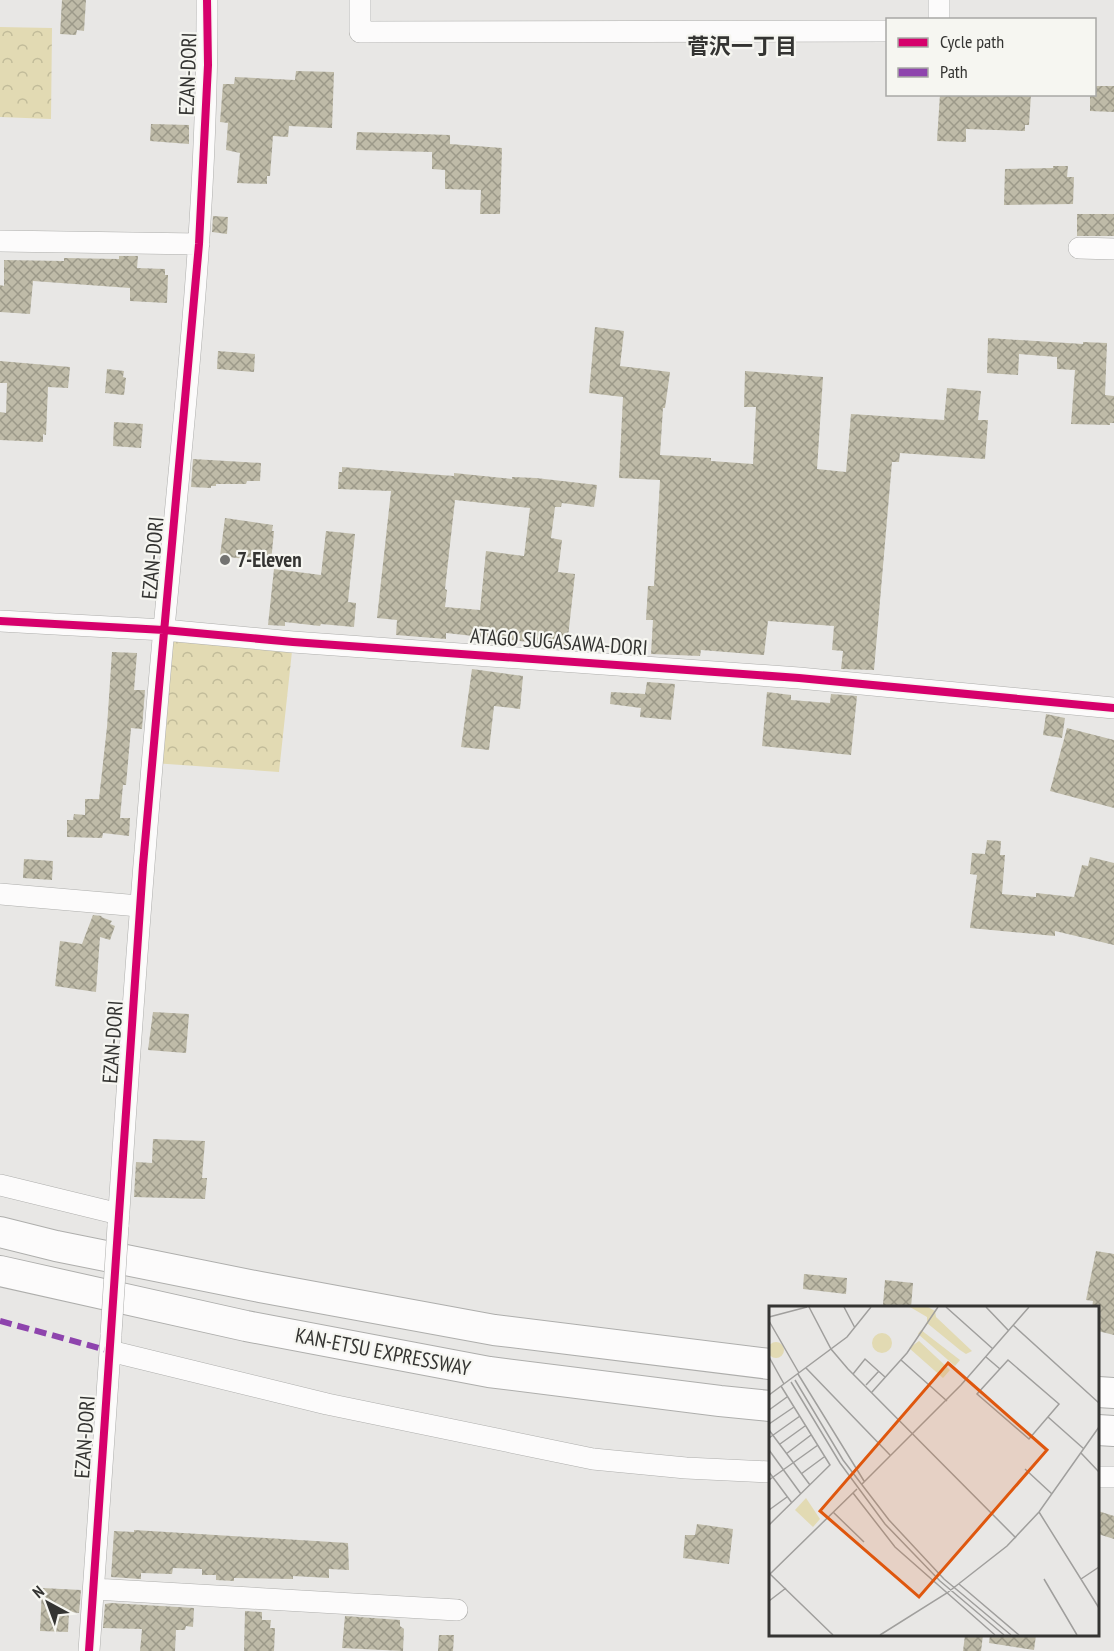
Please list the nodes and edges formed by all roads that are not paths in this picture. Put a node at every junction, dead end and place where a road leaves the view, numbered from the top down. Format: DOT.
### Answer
graph roads {
  1 [pos="207,0"];
  2 [pos="360,0"];
  3 [pos="939,0"];
  4 [pos="939,18"];
  5 [pos="886,31"];
  6 [pos="0,242"];
  7 [pos="199,244"];
  8 [pos="1079,248"];
  9 [pos="1114,249"];
  10 [pos="0,621"];
  11 [pos="164,630"];
  12 [pos="1114,708"];
  13 [pos="0,894"];
  14 [pos="139,906"];
  15 [pos="0,1185"];
  16 [pos="118,1220"];
  17 [pos="0,1232"];
  18 [pos="0,1271"];
  19 [pos="111,1342"];
  20 [pos="769,1364"];
  21 [pos="1099,1392"];
  22 [pos="1114,1393"];
  23 [pos="769,1406"];
  24 [pos="1099,1430"];
  25 [pos="1114,1431"];
  26 [pos="769,1472"];
  27 [pos="94,1589"];
  28 [pos="458,1610"];
  29 [pos="89,1651"];
  1 -- 7 [label="street, EZAN-DORI"];
  2 -- 5 [label="street"];
  3 -- 4 [label="street"];
  6 -- 7 [label="street"];
  7 -- 11 [label="street, EZAN-DORI"];
  8 -- 9 [label="street"];
  10 -- 11 [label="street, ATAGO SUGASAWA-DORI"];
  11 -- 12 [label="street, ATAGO SUGASAWA-DORI"];
  11 -- 14 [label="street, EZAN-DORI"];
  13 -- 14 [label="street"];
  14 -- 16 [label="street, EZAN-DORI"];
  15 -- 16 [label="street"];
  16 -- 19 [label="street, EZAN-DORI, bridge"];
  17 -- 20 [label="highway, KAN-ETSU EXPRESSWAY"];
  18 -- 23 [label="highway, KAN-ETSU EXPRESSWAY"];
  19 -- 26 [label="street"];
  19 -- 27 [label="street, EZAN-DORI"];
  21 -- 22 [label="highway"];
  24 -- 25 [label="highway"];
  27 -- 28 [label="street"];
  27 -- 29 [label="street, EZAN-DORI"];
}
